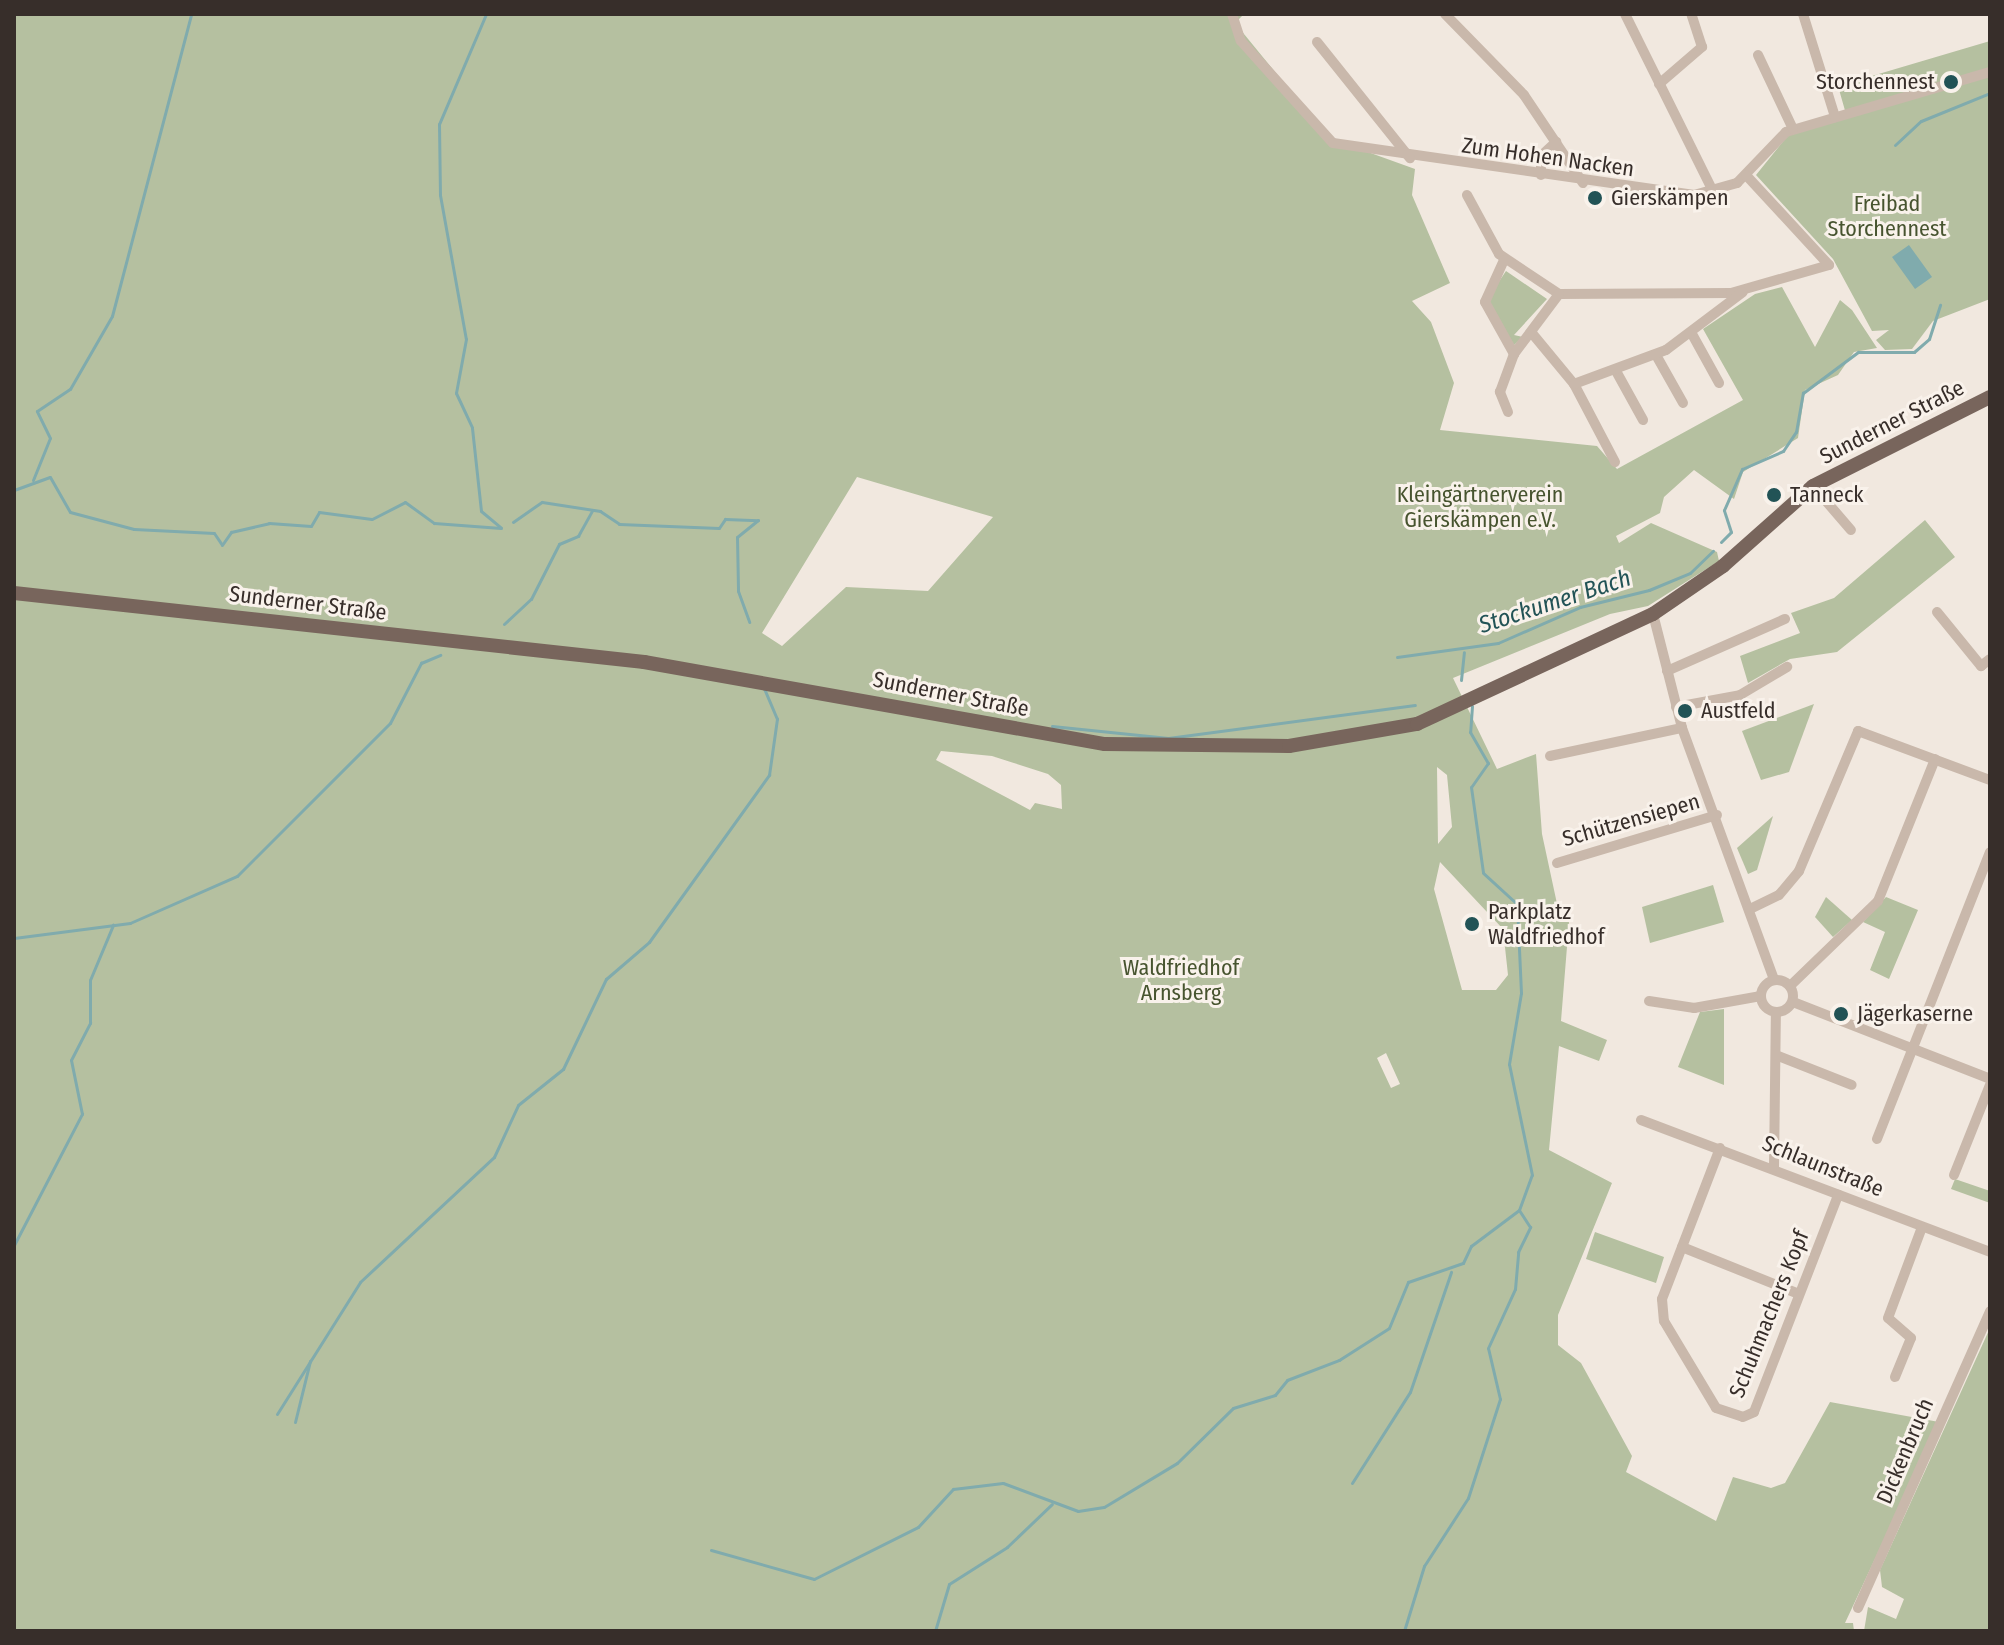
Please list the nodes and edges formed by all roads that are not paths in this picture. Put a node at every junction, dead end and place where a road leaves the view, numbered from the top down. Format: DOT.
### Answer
graph roads {
  1 [pos="1232,14"];
  2 [pos="1445,14"];
  3 [pos="1625,14"];
  4 [pos="1691,14"];
  5 [pos="1803,14"];
  6 [pos="1317,42"];
  7 [pos="1758,55"];
  8 [pos="1990,72"];
  9 [pos="1659,84"];
  10 [pos="1835,117"];
  11 [pos="1793,129"];
  12 [pos="1556,142"];
  13 [pos="1410,158"];
  14 [pos="1541,175"];
  15 [pos="1746,175"];
  16 [pos="1583,183"];
  17 [pos="1714,193"];
  18 [pos="1467,195"];
  19 [pos="1504,260"];
  20 [pos="1743,292"];
  21 [pos="1559,294"];
  22 [pos="1531,332"];
  23 [pos="1692,334"];
  24 [pos="1514,354"];
  25 [pos="1656,355"];
  26 [pos="1616,371"];
  27 [pos="1719,383"];
  28 [pos="1574,384"];
  29 [pos="1990,397"];
  30 [pos="1683,403"];
  31 [pos="1508,412"];
  32 [pos="1643,420"];
  33 [pos="1615,462"];
  34 [pos="1813,486"];
  35 [pos="1851,530"];
  36 [pos="14,593"];
  37 [pos="1937,612"];
  38 [pos="1653,614"];
  39 [pos="1785,619"];
  40 [pos="1990,659"];
  41 [pos="1787,667"];
  42 [pos="1667,671"];
  43 [pos="1676,707"];
  44 [pos="1682,728"];
  45 [pos="1550,756"];
  46 [pos="1935,759"];
  47 [pos="1990,780"];
  48 [pos="1717,815"];
  49 [pos="1990,852"];
  50 [pos="1557,863"];
  51 [pos="1750,909"];
  52 [pos="1774,980"];
  53 [pos="1790,986"];
  54 [pos="1761,996"];
  55 [pos="1649,1001"];
  56 [pos="1793,1002"];
  57 [pos="1776,1013"];
  58 [pos="1913,1050"];
  59 [pos="1778,1056"];
  60 [pos="1990,1082"];
  61 [pos="1852,1085"];
  62 [pos="1641,1120"];
  63 [pos="1877,1139"];
  64 [pos="1720,1148"];
  65 [pos="1774,1167"];
  66 [pos="1954,1175"];
  67 [pos="1838,1195"];
  68 [pos="1922,1227"];
  69 [pos="1682,1247"];
  70 [pos="1990,1252"];
  71 [pos="1799,1294"];
  72 [pos="1990,1311"];
  73 [pos="1895,1377"];
  74 [pos="1858,1608"];
  1 -- 13 [label="street, Zum Hohen Nacken"];
  2 -- 12 [label="street"];
  3 -- 9 [label="street"];
  4 -- 9 [label="street"];
  5 -- 10 [label="street"];
  6 -- 13 [label="street"];
  7 -- 11 [label="street"];
  8 -- 10 [label="street"];
  9 -- 17 [label="street"];
  10 -- 11 [label="street"];
  11 -- 15 [label="street"];
  12 -- 14 [label="street"];
  12 -- 16 [label="street"];
  13 -- 14 [label="street, Zum Hohen Nacken"];
  14 -- 16 [label="street, Zum Hohen Nacken"];
  15 -- 17 [label="street"];
  15 -- 20 [label="street"];
  16 -- 17 [label="street, Zum Hohen Nacken"];
  18 -- 19 [label="street"];
  19 -- 21 [label="street"];
  19 -- 24 [label="street"];
  20 -- 21 [label="street"];
  20 -- 23 [label="street"];
  21 -- 22 [label="street"];
  22 -- 24 [label="street"];
  22 -- 28 [label="street"];
  23 -- 25 [label="street"];
  23 -- 27 [label="street"];
  24 -- 31 [label="street"];
  25 -- 26 [label="street"];
  25 -- 30 [label="street"];
  26 -- 28 [label="street"];
  26 -- 32 [label="street"];
  28 -- 33 [label="street"];
  29 -- 34 [label="main road, Sunderner Straße"];
  34 -- 35 [label="street, Sunderner Straße"];
  34 -- 38 [label="main road, Sunderner Straße"];
  36 -- 38 [label="main road, Sunderner Straße"];
  37 -- 40 [label="street"];
  38 -- 42 [label="street"];
  39 -- 42 [label="street"];
  41 -- 43 [label="street"];
  42 -- 43 [label="street"];
  43 -- 44 [label="street"];
  44 -- 45 [label="street"];
  44 -- 48 [label="street"];
  46 -- 47 [label="street"];
  46 -- 51 [label="street"];
  46 -- 53 [label="street"];
  48 -- 50 [label="street, Schützensiepen"];
  48 -- 51 [label="street"];
  49 -- 58 [label="street"];
  51 -- 52 [label="street"];
  52 -- 53 [label="street"];
  52 -- 54 [label="street"];
  53 -- 56 [label="street"];
  54 -- 55 [label="street"];
  54 -- 57 [label="street"];
  56 -- 57 [label="street"];
  56 -- 58 [label="street"];
  57 -- 59 [label="street"];
  58 -- 60 [label="street"];
  58 -- 63 [label="street"];
  59 -- 61 [label="street"];
  59 -- 65 [label="street"];
  60 -- 66 [label="street"];
  62 -- 64 [label="street, Schlaunstraße"];
  64 -- 65 [label="street, Schlaunstraße"];
  64 -- 69 [label="street, Schuhmachers Kopf"];
  65 -- 67 [label="street, Schlaunstraße"];
  67 -- 68 [label="street, Schlaunstraße"];
  67 -- 71 [label="street, Schuhmachers Kopf"];
  68 -- 70 [label="street, Schlaunstraße"];
  68 -- 73 [label="street"];
  69 -- 71 [label="street"];
  69 -- 71 [label="street, Schuhmachers Kopf"];
  72 -- 74 [label="street, Dickenbruch"];
}
